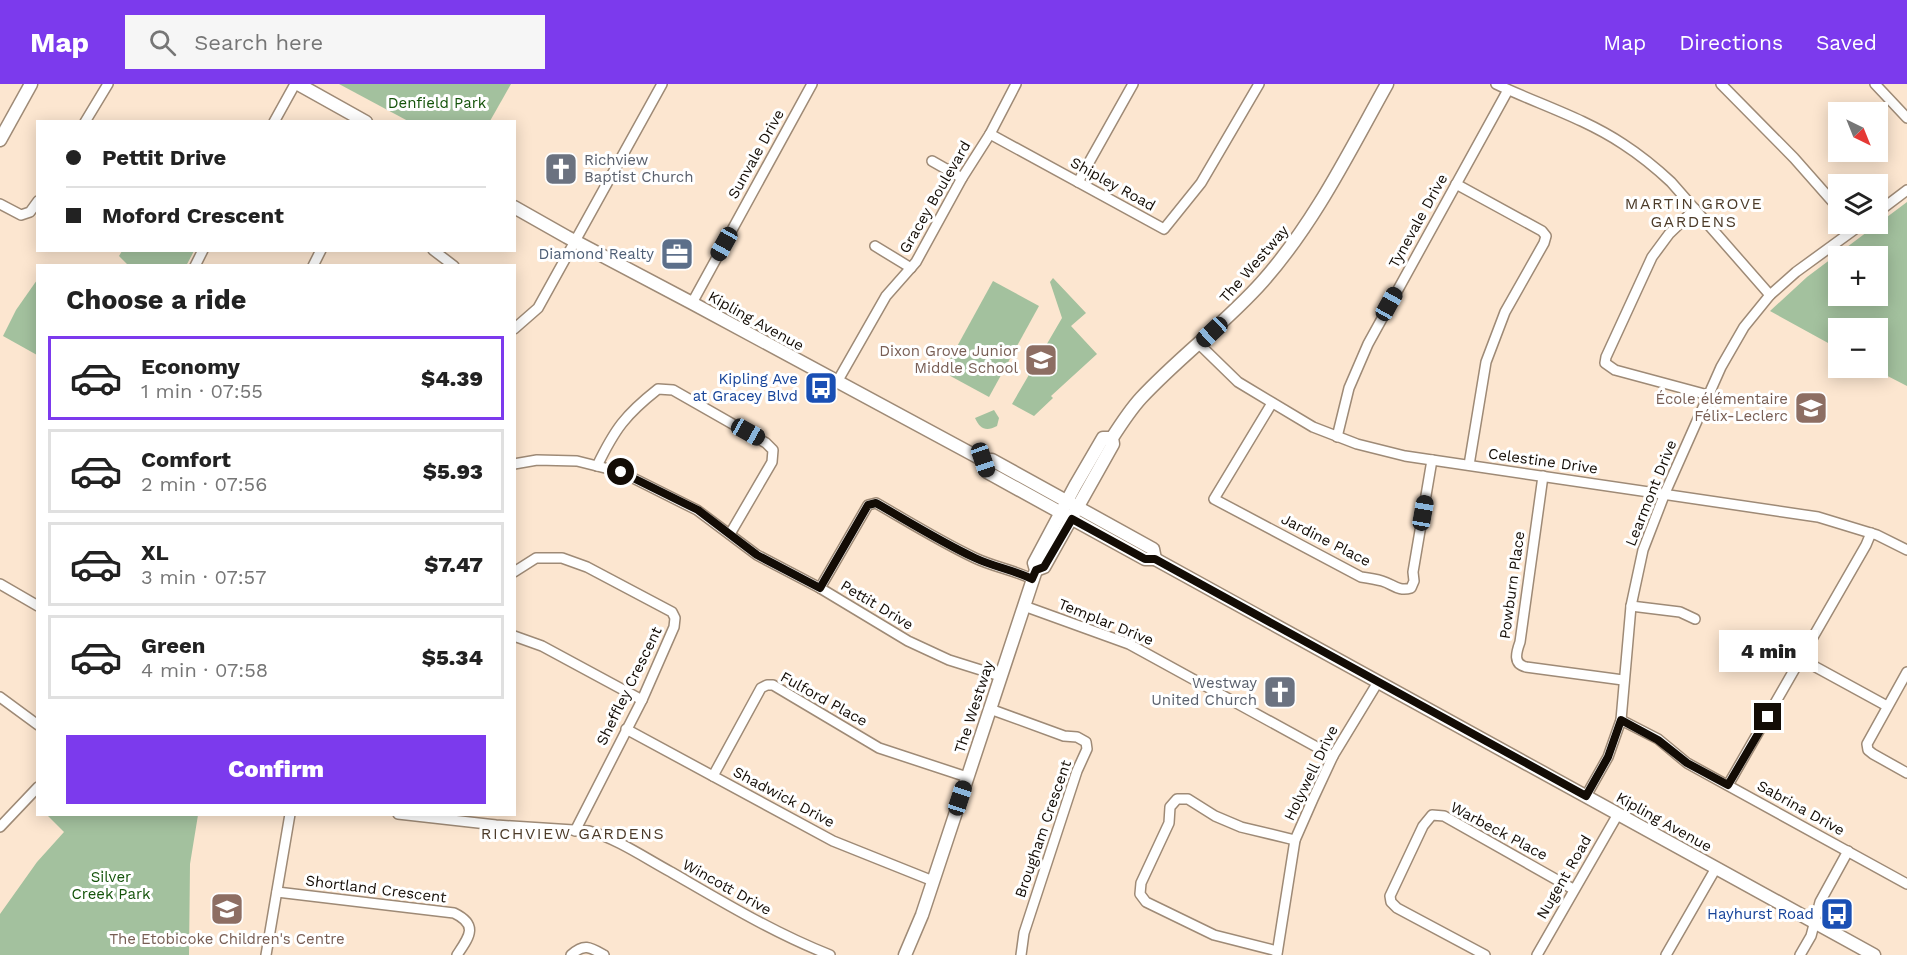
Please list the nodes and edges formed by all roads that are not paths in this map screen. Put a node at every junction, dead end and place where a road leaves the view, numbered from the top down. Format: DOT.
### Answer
graph roads {
  1 [pos="31,84"];
  2 [pos="108,84"];
  3 [pos="297,84"];
  4 [pos="662,84"];
  5 [pos="812,84"];
  6 [pos="1016,84"];
  7 [pos="1133,84"];
  8 [pos="1259,84"];
  9 [pos="1387,84"];
  10 [pos="1496,84"];
  11 [pos="1721,84"];
  12 [pos="1875,84"];
  13 [pos="1508,90"];
  14 [pos="1907,118"];
  15 [pos="86,120"];
  16 [pos="275,120"];
  17 [pos="362,120"];
  18 [pos="990,134"];
  19 [pos="0,140"];
  20 [pos="932,161"];
  21 [pos="962,178"];
  22 [pos="1078,182"];
  23 [pos="1456,183"];
  24 [pos="1907,190"];
  25 [pos="1828,197"];
  26 [pos="0,204"];
  27 [pos="36,204"];
  28 [pos="1888,204"];
  29 [pos="516,208"];
  30 [pos="1695,209"];
  31 [pos="1845,234"];
  32 [pos="575,242"];
  33 [pos="875,246"];
  34 [pos="436,252"];
  35 [pos="451,264"];
  36 [pos="911,268"];
  37 [pos="1770,294"];
  38 [pos="692,303"];
  39 [pos="516,326"];
  40 [pos="1199,344"];
  41 [pos="837,382"];
  42 [pos="1708,395"];
  43 [pos="1272,403"];
  44 [pos="1337,437"];
  45 [pos="1112,438"];
  46 [pos="983,460"];
  47 [pos="1432,460"];
  48 [pos="516,464"];
  49 [pos="1469,465"];
  50 [pos="597,466"];
  51 [pos="1543,476"];
  52 [pos="1665,493"];
  53 [pos="1067,501"];
  54 [pos="1078,507"];
  55 [pos="1066,516"];
  56 [pos="1871,533"];
  57 [pos="730,534"];
  58 [pos="1907,550"];
  59 [pos="1155,559"];
  60 [pos="516,571"];
  61 [pos="1034,575"];
  62 [pos="0,584"];
  63 [pos="820,588"];
  64 [pos="36,605"];
  65 [pos="1024,606"];
  66 [pos="1631,606"];
  67 [pos="1695,619"];
  68 [pos="516,637"];
  69 [pos="1801,658"];
  70 [pos="1907,672"];
  71 [pos="1000,676"];
  72 [pos="1623,680"];
  73 [pos="1378,682"];
  74 [pos="0,697"];
  75 [pos="642,700"];
  76 [pos="1887,706"];
  77 [pos="990,709"];
  78 [pos="1621,720"];
  79 [pos="36,724"];
  80 [pos="626,729"];
  81 [pos="1333,756"];
  82 [pos="1907,773"];
  83 [pos="713,776"];
  84 [pos="967,777"];
  85 [pos="1728,785"];
  86 [pos="36,789"];
  87 [pos="1586,796"];
  88 [pos="1618,814"];
  89 [pos="290,816"];
  90 [pos="416,816"];
  91 [pos="498,816"];
  92 [pos="496,825"];
  93 [pos="0,827"];
  94 [pos="575,831"];
  95 [pos="1295,840"];
  96 [pos="1848,851"];
  97 [pos="1716,868"];
  98 [pos="933,881"];
  99 [pos="1907,884"];
  100 [pos="1574,889"];
  101 [pos="277,892"];
  102 [pos="1815,922"];
  103 [pos="1277,953"];
  104 [pos="266,955"];
  105 [pos="457,955"];
  106 [pos="571,955"];
  107 [pos="604,955"];
  108 [pos="830,955"];
  109 [pos="905,955"];
  110 [pos="1021,955"];
  111 [pos="1485,955"];
  112 [pos="1537,955"];
  113 [pos="1666,955"];
  114 [pos="1800,955"];
  115 [pos="1874,955"];
  1 -- 19 [label="main road"];
  2 -- 15 [label="street"];
  3 -- 16 [label="street"];
  3 -- 17 [label="main road"];
  4 -- 32 [label="street"];
  5 -- 38 [label="street, Sunvale Drive"];
  6 -- 18 [label="street, Gracey Boulevard"];
  7 -- 22 [label="street"];
  8 -- 22 [label="street, Shipley Road"];
  9 -- 40 [label="main road, The Westway"];
  10 -- 13 [label="street"];
  11 -- 25 [label="street"];
  12 -- 14 [label="street"];
  13 -- 23 [label="street, Tynevale Drive"];
  13 -- 30 [label="street"];
  18 -- 21 [label="street, Gracey Boulevard"];
  18 -- 22 [label="street, Shipley Road"];
  20 -- 21 [label="street"];
  21 -- 36 [label="street, Gracey Boulevard"];
  23 -- 44 [label="street, Tynevale Drive"];
  23 -- 49 [label="street"];
  24 -- 28 [label="street"];
  26 -- 27 [label="street"];
  29 -- 32 [label="main road, Kipling Avenue"];
  30 -- 37 [label="street"];
  30 -- 42 [label="street"];
  31 -- 37 [label="street, Learmont Drive"];
  32 -- 38 [label="main road, Kipling Avenue"];
  32 -- 39 [label="street"];
  33 -- 36 [label="street"];
  34 -- 35 [label="street"];
  36 -- 41 [label="street, Gracey Boulevard"];
  37 -- 42 [label="street, Learmont Drive"];
  38 -- 41 [label="main road, Kipling Avenue"];
  40 -- 43 [label="street, Celestine Drive"];
  40 -- 45 [label="main road, The Westway"];
  41 -- 46 [label="main road, Kipling Avenue"];
  42 -- 52 [label="street, Learmont Drive"];
  43 -- 44 [label="street, Celestine Drive"];
  43 -- 47 [label="street, Jardine Place"];
  44 -- 47 [label="street, Celestine Drive"];
  45 -- 53 [label="main road, The Westway"];
  45 -- 54 [label="main road, The Westway"];
  46 -- 53 [label="main road, Kipling Avenue"];
  46 -- 55 [label="main road, Kipling Avenue"];
  47 -- 49 [label="street, Celestine Drive"];
  48 -- 50 [label="street, Pettit Drive"];
  49 -- 51 [label="street, Celestine Drive"];
  50 -- 57 [label="street, Pettit Drive"];
  50 -- 57 [label="street"];
  51 -- 52 [label="street, Celestine Drive"];
  51 -- 72 [label="street, Powburn Place"];
  52 -- 56 [label="street, Celestine Drive"];
  52 -- 66 [label="street, Learmont Drive"];
  53 -- 54 [label="main road, Kipling Avenue"];
  53 -- 55 [label="main road, The Westway"];
  54 -- 55 [label="main road, The Westway"];
  54 -- 59 [label="main road, Kipling Avenue"];
  55 -- 59 [label="main road, Kipling Avenue"];
  55 -- 61 [label="main road, The Westway"];
  56 -- 58 [label="street, Celestine Drive"];
  56 -- 69 [label="street"];
  57 -- 63 [label="street, Pettit Drive"];
  59 -- 73 [label="main road, Kipling Avenue"];
  60 -- 75 [label="street, Sheffley Crescent"];
  61 -- 63 [label="street"];
  61 -- 65 [label="main road, The Westway"];
  62 -- 64 [label="street"];
  63 -- 71 [label="street, Pettit Drive"];
  65 -- 71 [label="main road, The Westway"];
  65 -- 81 [label="street, Templar Drive"];
  66 -- 67 [label="street"];
  66 -- 72 [label="street, Learmont Drive"];
  68 -- 75 [label="street"];
  69 -- 76 [label="street"];
  69 -- 85 [label="street"];
  70 -- 76 [label="street"];
  71 -- 77 [label="main road, The Westway"];
  72 -- 78 [label="street, Learmont Drive"];
  73 -- 81 [label="street, Holywell Drive"];
  73 -- 87 [label="main road, Kipling Avenue"];
  74 -- 79 [label="street"];
  75 -- 80 [label="street, Sheffley Crescent"];
  76 -- 82 [label="street"];
  77 -- 84 [label="main road, The Westway"];
  77 -- 110 [label="street, Brougham Crescent"];
  78 -- 85 [label="street, Sabrina Drive"];
  78 -- 87 [label="street, Learmont Drive"];
  80 -- 83 [label="street, Shadwick Drive"];
  80 -- 94 [label="street, Sheffley Crescent"];
  81 -- 95 [label="street, Holywell Drive"];
  83 -- 84 [label="street, Fulford Place"];
  83 -- 98 [label="street, Shadwick Drive"];
  84 -- 98 [label="main road, The Westway"];
  85 -- 96 [label="street, Sabrina Drive"];
  86 -- 93 [label="street"];
  87 -- 88 [label="main road, Kipling Avenue"];
  88 -- 97 [label="main road, Kipling Avenue"];
  88 -- 100 [label="street, Nugent Road"];
  89 -- 101 [label="street"];
  90 -- 92 [label="street, Wincott Drive"];
  91 -- 92 [label="street"];
  92 -- 94 [label="street, Wincott Drive"];
  94 -- 108 [label="street, Wincott Drive"];
  95 -- 103 [label="street, Holywell Drive"];
  95 -- 103 [label="street"];
  96 -- 99 [label="street, Sabrina Drive"];
  96 -- 102 [label="street"];
  97 -- 102 [label="main road, Kipling Avenue"];
  97 -- 113 [label="street"];
  98 -- 109 [label="main road, The Westway"];
  100 -- 111 [label="street, Warbeck Place"];
  100 -- 112 [label="street, Nugent Road"];
  101 -- 104 [label="street"];
  101 -- 105 [label="street, Shortland Crescent"];
  102 -- 114 [label="street"];
  102 -- 115 [label="main road, Kipling Avenue"];
  106 -- 107 [label="street"];
}
